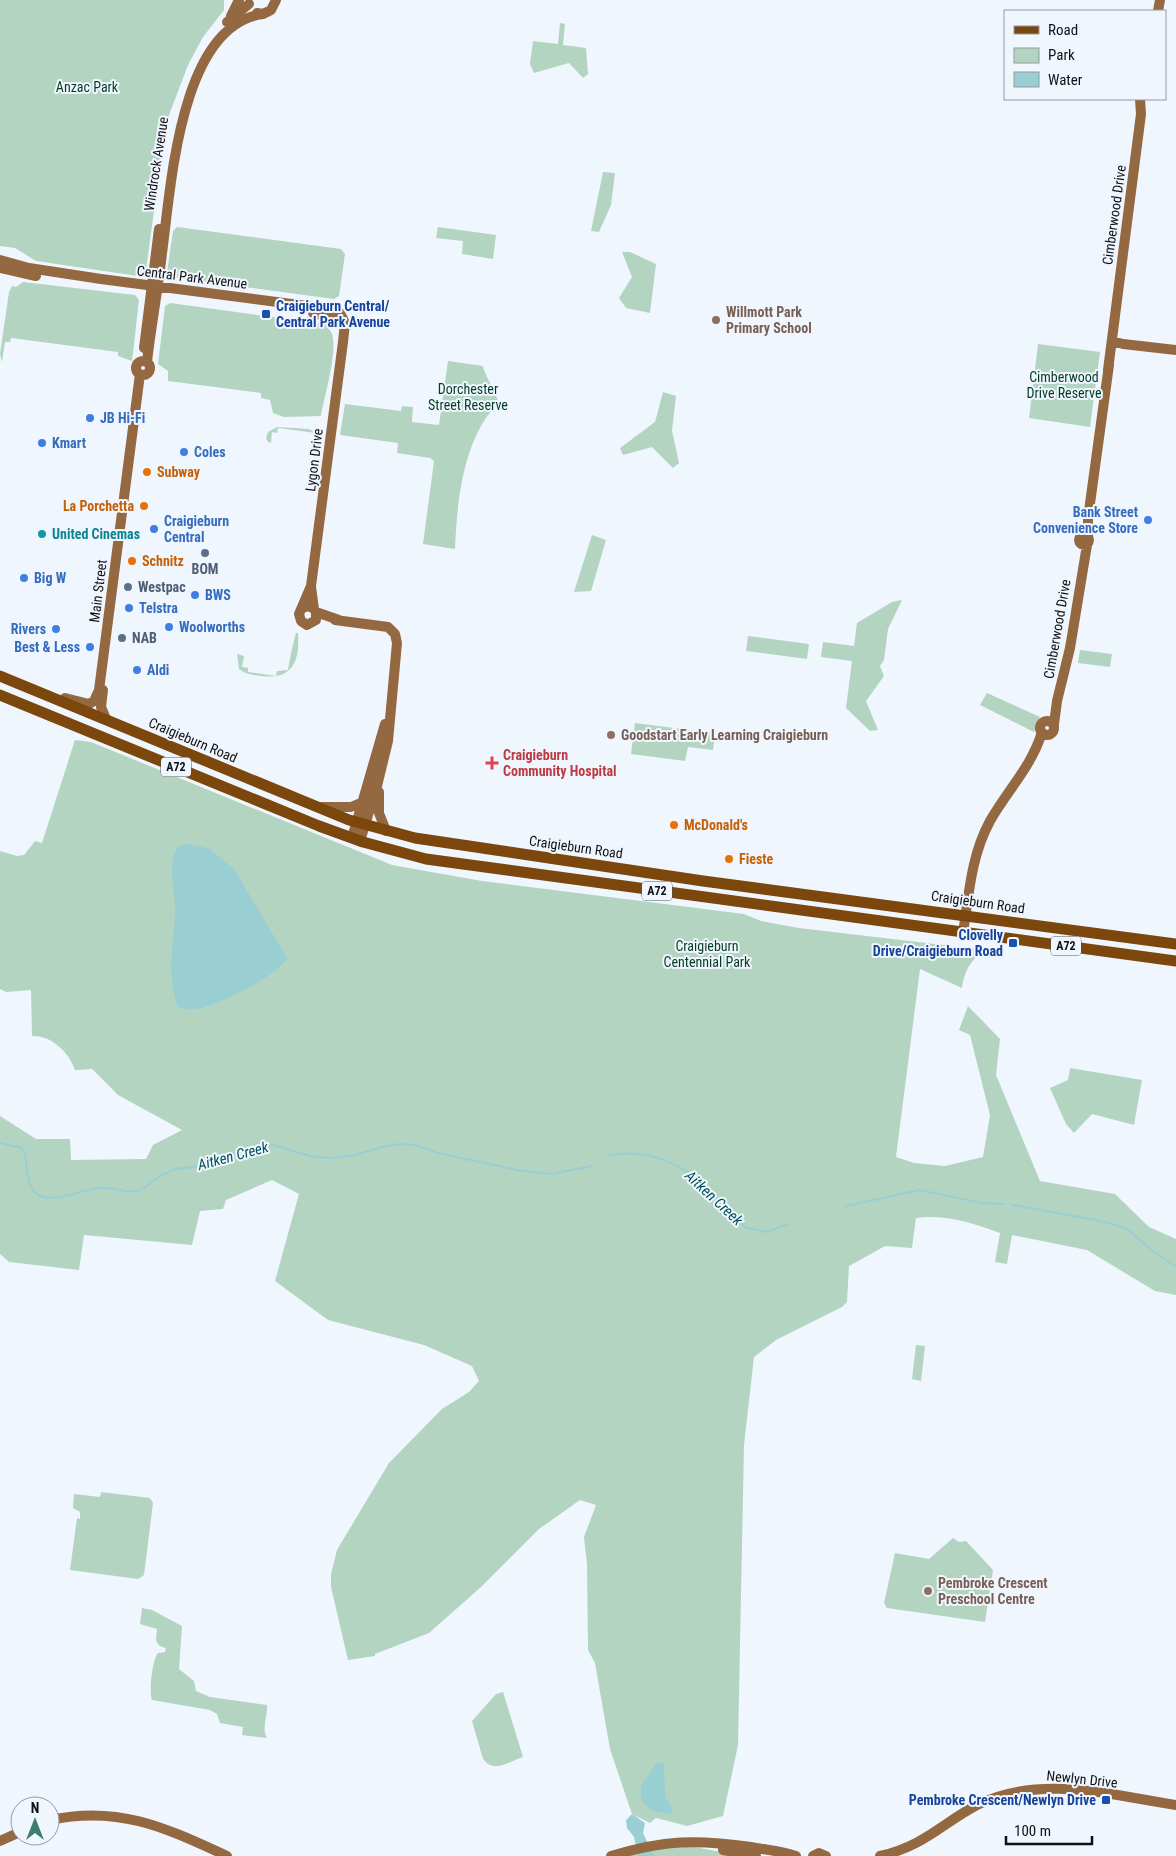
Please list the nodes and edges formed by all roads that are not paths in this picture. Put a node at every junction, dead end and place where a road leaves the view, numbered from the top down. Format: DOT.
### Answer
graph roads {
  1 [pos="276,0"];
  2 [pos="246,1"];
  3 [pos="263,14"];
  4 [pos="1140,100"];
  5 [pos="1147,100"];
  6 [pos="1141,114"];
  7 [pos="164,217"];
  8 [pos="0,260"];
  9 [pos="0,268"];
  10 [pos="154,288"];
  11 [pos="343,337"];
  12 [pos="1115,341"];
  13 [pos="1176,350"];
  14 [pos="143,374"];
  15 [pos="311,586"];
  16 [pos="302,608"];
  17 [pos="316,614"];
  18 [pos="0,676"];
  19 [pos="18,683"];
  20 [pos="0,695"];
  21 [pos="391,702"];
  22 [pos="106,719"];
  23 [pos="388,741"];
  24 [pos="363,802"];
  25 [pos="310,804"];
  26 [pos="361,824"];
  27 [pos="386,831"];
  28 [pos="356,840"];
  29 [pos="962,915"];
  30 [pos="959,932"];
  31 [pos="1176,944"];
  32 [pos="1176,961"];
  33 [pos="1176,1805"];
  34 [pos="60,1819"];
  35 [pos="675,1842"];
  36 [pos="227,1856"];
  37 [pos="611,1856"];
  38 [pos="756,1856"];
  39 [pos="796,1856"];
  40 [pos="812,1856"];
  41 [pos="826,1856"];
  42 [pos="880,1856"];
  1 -- 3 [label="street"];
  2 -- 3 [label="street"];
  2 -- 7 [label="street, Windrock Avenue"];
  3 -- 7 [label="street, Windrock Avenue"];
  4 -- 6 [label="street, Cimberwood Drive"];
  5 -- 6 [label="street, Cimberwood Drive"];
  6 -- 12 [label="street, Cimberwood Drive"];
  7 -- 10 [label="street, Windrock Avenue"];
  8 -- 10 [label="street, Central Park Avenue"];
  9 -- 10 [label="street, Central Park Avenue"];
  10 -- 11 [label="street, Central Park Avenue"];
  10 -- 11 [label="street, Central Park Avenue"];
  10 -- 14 [label="street"];
  11 -- 15 [label="street, Lygon Drive"];
  12 -- 13 [label="street"];
  12 -- 29 [label="street, Cimberwood Drive"];
  14 -- 19 [label="street, Main Street"];
  14 -- 22 [label="street, Main Street"];
  15 -- 16 [label="street, Lygon Drive"];
  15 -- 17 [label="street, Lygon Drive"];
  16 -- 17 [label="street"];
  16 -- 17 [label="street"];
  17 -- 21 [label="street"];
  18 -- 19 [label="main road, Craigieburn Road / A72"];
  19 -- 22 [label="main road, Craigieburn Road / A72"];
  20 -- 28 [label="main road, A72"];
  21 -- 23 [label="street"];
  21 -- 24 [label="street"];
  22 -- 25 [label="main road, Craigieburn Road / A72"];
  23 -- 26 [label="street"];
  23 -- 27 [label="street"];
  24 -- 25 [label="street"];
  24 -- 26 [label="street"];
  25 -- 26 [label="main road, Craigieburn Road / A72"];
  26 -- 27 [label="main road, Craigieburn Road / A72"];
  26 -- 28 [label="street"];
  27 -- 29 [label="main road, Craigieburn Road / A72"];
  28 -- 30 [label="main road, A72"];
  29 -- 30 [label="street, Cimberwood Drive"];
  29 -- 31 [label="main road, Craigieburn Road / A72"];
  30 -- 32 [label="main road, A72"];
  33 -- 42 [label="street, Newlyn Drive"];
  34 -- 36 [label="street"];
  35 -- 37 [label="street"];
  35 -- 38 [label="street"];
  35 -- 39 [label="street"];
  40 -- 41 [label="street"];
}
